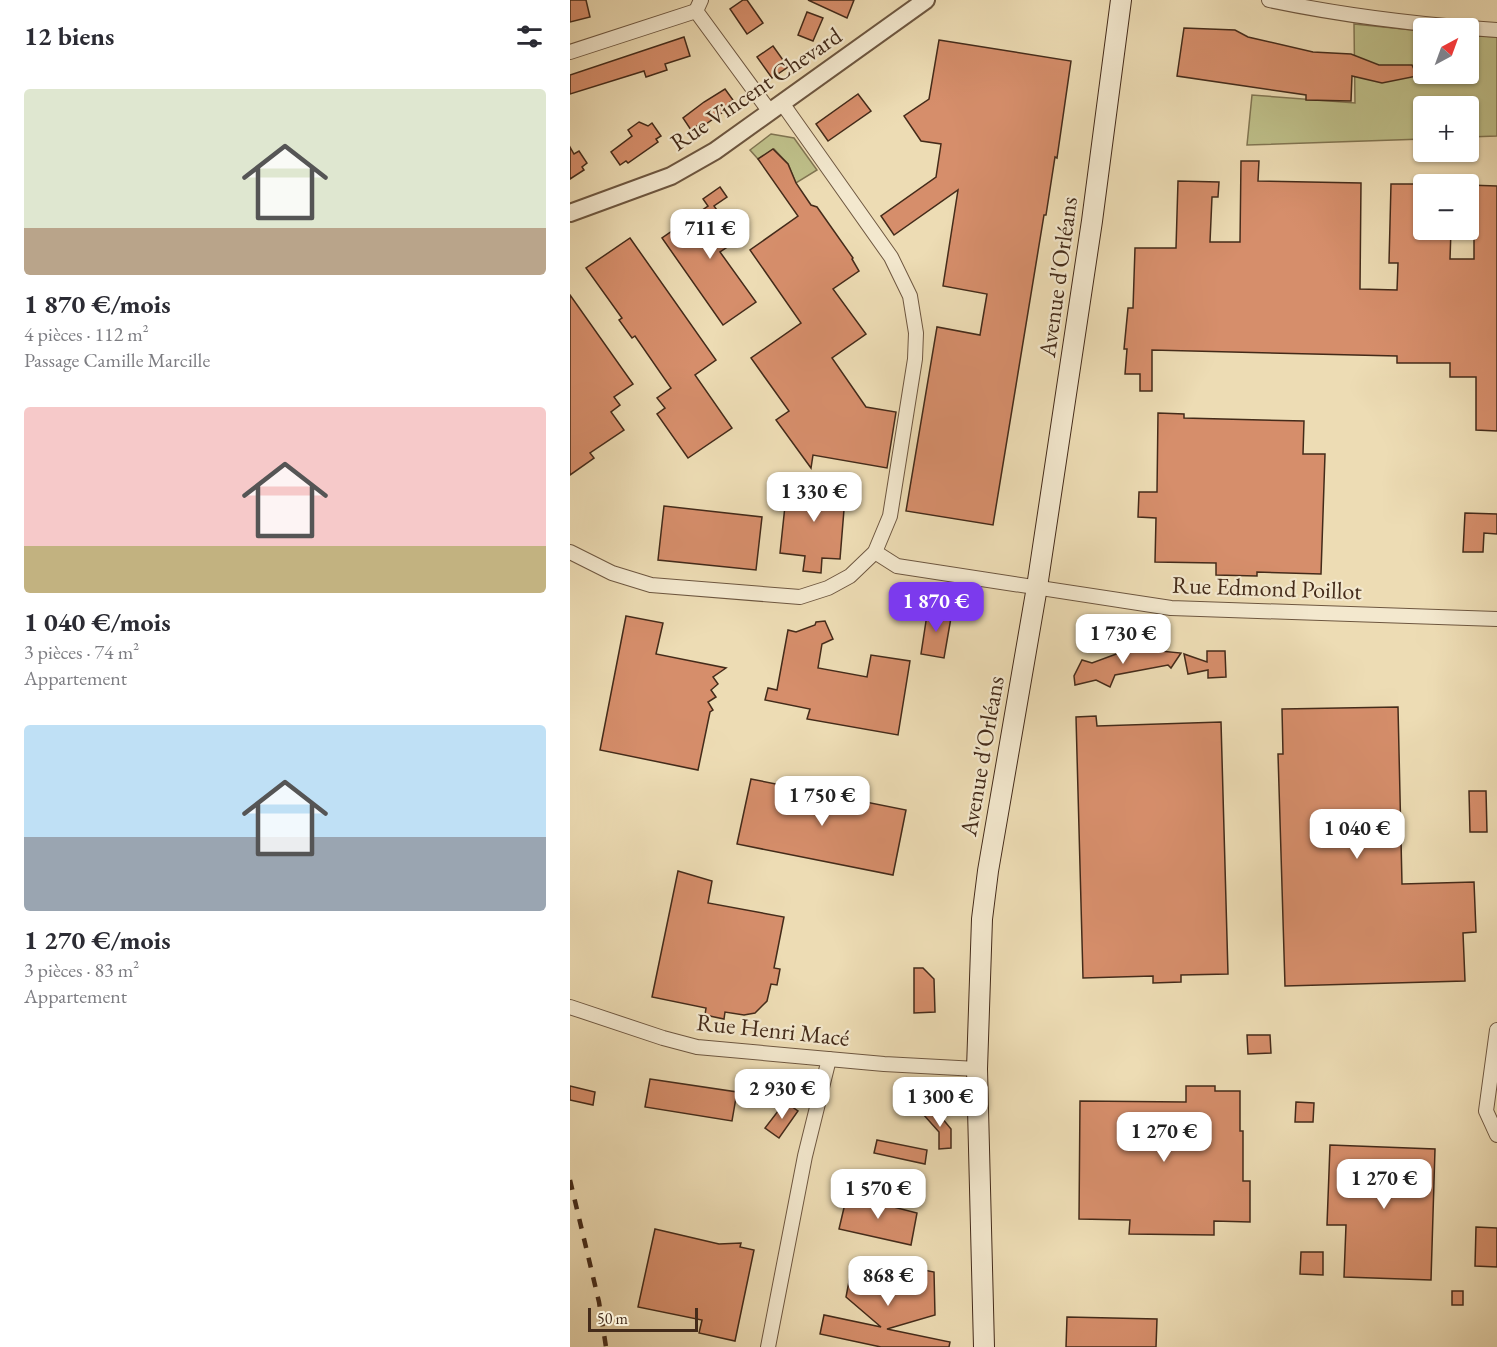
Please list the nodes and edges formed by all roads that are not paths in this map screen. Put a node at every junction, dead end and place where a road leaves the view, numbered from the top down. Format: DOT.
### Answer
graph roads {
  1 [pos="926,0"];
  2 [pos="1121,0"];
  3 [pos="1269,0"];
  4 [pos="1314,5"];
  5 [pos="698,6"];
  6 [pos="1497,30"];
  7 [pos="570,52"];
  8 [pos="776,107"];
  9 [pos="570,213"];
  10 [pos="570,552"];
  11 [pos="875,552"];
  12 [pos="1037,586"];
  13 [pos="1497,619"];
  14 [pos="570,1007"];
  15 [pos="1497,1030"];
  16 [pos="829,1059"];
  17 [pos="977,1068"];
  18 [pos="1497,1135"];
  19 [pos="768,1347"];
  20 [pos="984,1347"];
  1 -- 8 [label="street, Rue Vincent Chevard"];
  2 -- 12 [label="main road, Avenue d'Orléans"];
  3 -- 4 [label="street"];
  4 -- 6 [label="street"];
  5 -- 7 [label="street"];
  5 -- 8 [label="street"];
  8 -- 9 [label="street, Rue Vincent Chevard"];
  8 -- 11 [label="street"];
  10 -- 11 [label="street"];
  11 -- 12 [label="street, Rue Edmond Poillot"];
  12 -- 13 [label="street, Rue Edmond Poillot"];
  12 -- 17 [label="main road, Avenue d'Orléans"];
  14 -- 16 [label="street, Rue Henri Macé"];
  15 -- 18 [label="street"];
  16 -- 17 [label="street, Rue Henri Macé"];
  16 -- 19 [label="street"];
  17 -- 20 [label="main road, Avenue d'Orléans"];
}
